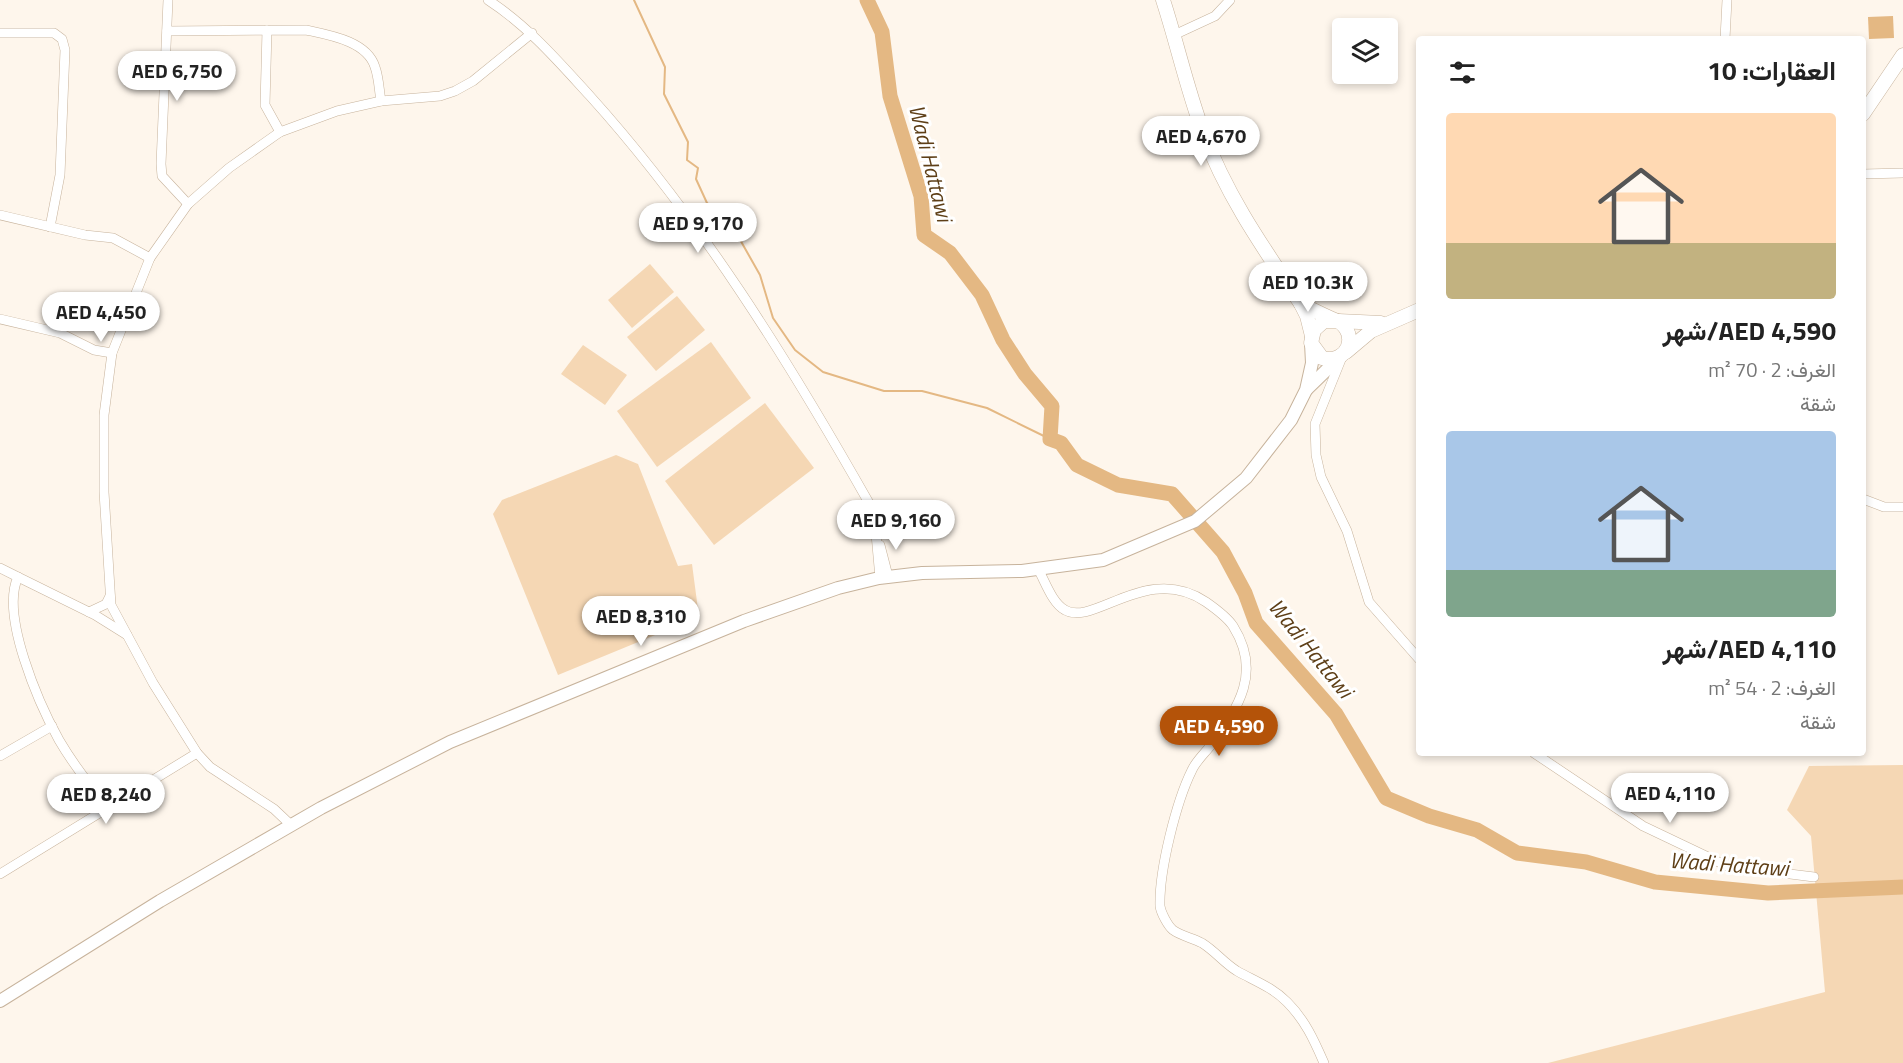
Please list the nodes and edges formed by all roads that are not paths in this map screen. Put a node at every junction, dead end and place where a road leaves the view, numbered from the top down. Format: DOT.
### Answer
graph roads {
  1 [pos="168,0"];
  2 [pos="488,0"];
  3 [pos="1162,0"];
  4 [pos="1230,0"];
  5 [pos="1727,0"];
  6 [pos="267,30"];
  7 [pos="167,31"];
  8 [pos="0,33"];
  9 [pos="532,33"];
  10 [pos="1174,35"];
  11 [pos="1725,36"];
  12 [pos="1903,55"];
  13 [pos="381,101"];
  14 [pos="1866,110"];
  15 [pos="280,132"];
  16 [pos="1866,169"];
  17 [pos="1879,173"];
  18 [pos="1903,173"];
  19 [pos="1866,174"];
  20 [pos="188,204"];
  21 [pos="0,215"];
  22 [pos="50,227"];
  23 [pos="150,258"];
  24 [pos="1301,304"];
  25 [pos="1416,311"];
  26 [pos="0,319"];
  27 [pos="1338,321"];
  28 [pos="1386,323"];
  29 [pos="1311,340"];
  30 [pos="112,353"];
  31 [pos="1342,355"];
  32 [pos="1306,390"];
  33 [pos="1866,500"];
  34 [pos="1903,507"];
  35 [pos="0,568"];
  36 [pos="1038,569"];
  37 [pos="18,577"];
  38 [pos="884,577"];
  39 [pos="111,594"];
  40 [pos="89,612"];
  41 [pos="128,635"];
  42 [pos="1416,656"];
  43 [pos="52,726"];
  44 [pos="197,753"];
  45 [pos="0,756"];
  46 [pos="1538,756"];
  47 [pos="108,807"];
  48 [pos="292,826"];
  49 [pos="0,874"];
  50 [pos="1814,877"];
  51 [pos="0,1001"];
  52 [pos="1324,1063"];
  1 -- 7 [label="street"];
  2 -- 9 [label="street"];
  3 -- 10 [label="main road"];
  4 -- 10 [label="street"];
  5 -- 11 [label="street"];
  6 -- 7 [label="street"];
  6 -- 13 [label="street"];
  6 -- 15 [label="street"];
  7 -- 20 [label="street"];
  8 -- 22 [label="street"];
  9 -- 13 [label="street"];
  9 -- 38 [label="street"];
  10 -- 24 [label="main road"];
  12 -- 14 [label="main road"];
  13 -- 15 [label="street"];
  15 -- 20 [label="street"];
  16 -- 17 [label="street"];
  17 -- 18 [label="street"];
  17 -- 19 [label="street"];
  20 -- 23 [label="street"];
  21 -- 22 [label="street"];
  22 -- 23 [label="street"];
  23 -- 30 [label="street"];
  24 -- 27 [label="main road"];
  24 -- 29 [label="main road"];
  25 -- 28 [label="main road"];
  26 -- 30 [label="street"];
  27 -- 28 [label="main road"];
  27 -- 29 [label="main road"];
  27 -- 31 [label="main road"];
  28 -- 31 [label="main road"];
  29 -- 31 [label="main road"];
  29 -- 32 [label="street"];
  30 -- 39 [label="street"];
  31 -- 32 [label="street"];
  31 -- 42 [label="street"];
  32 -- 36 [label="street"];
  33 -- 34 [label="street"];
  35 -- 37 [label="street"];
  36 -- 38 [label="street"];
  36 -- 52 [label="street"];
  37 -- 40 [label="street"];
  37 -- 43 [label="street"];
  38 -- 48 [label="street"];
  39 -- 40 [label="street"];
  39 -- 41 [label="street"];
  40 -- 41 [label="street"];
  41 -- 44 [label="street"];
  43 -- 45 [label="street"];
  43 -- 47 [label="street"];
  44 -- 47 [label="street"];
  44 -- 48 [label="street"];
  46 -- 50 [label="street"];
  47 -- 49 [label="street"];
  48 -- 51 [label="street"];
}
